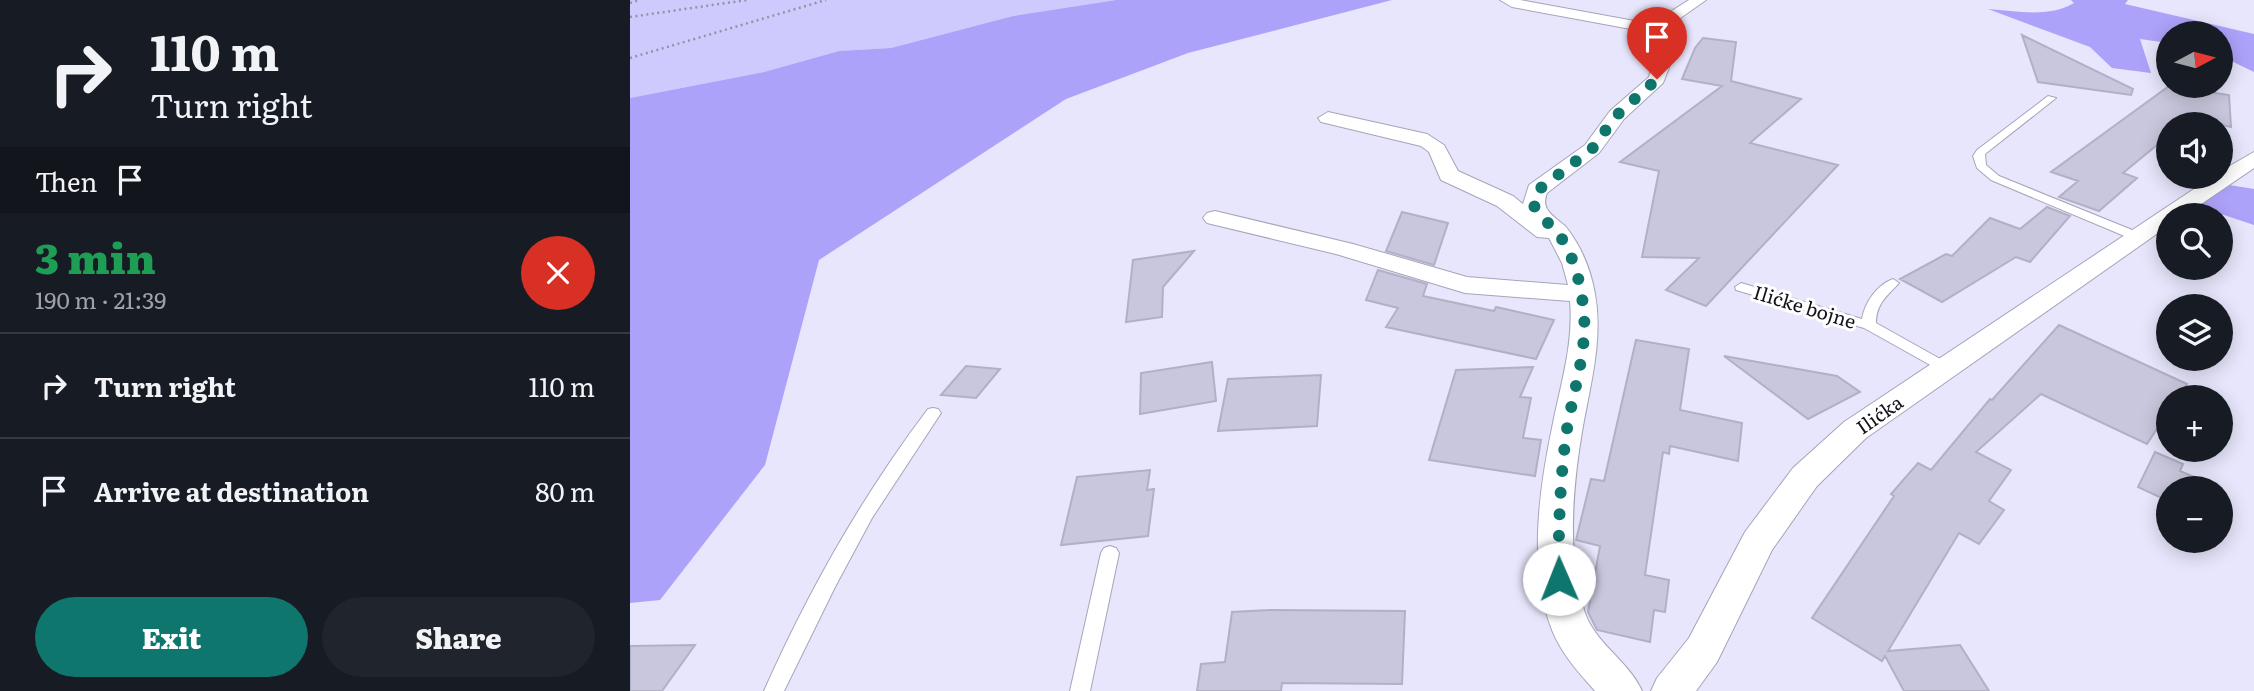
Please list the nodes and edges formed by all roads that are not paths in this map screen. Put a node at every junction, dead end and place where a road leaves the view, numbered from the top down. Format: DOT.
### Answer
graph roads {
  1 [pos="1507,0"];
  2 [pos="1699,0"];
  3 [pos="1654,29"];
  4 [pos="2051,98"];
  5 [pos="1328,118"];
  6 [pos="2254,158"];
  7 [pos="2188,203"];
  8 [pos="1215,218"];
  9 [pos="2156,225"];
  10 [pos="2138,237"];
  11 [pos="1573,257"];
  12 [pos="1893,283"];
  13 [pos="1741,287"];
  14 [pos="1582,294"];
  15 [pos="1869,325"];
  16 [pos="1946,368"];
  17 [pos="933,413"];
  18 [pos="1110,553"];
  19 [pos="774,691"];
  20 [pos="1080,691"];
  21 [pos="1621,691"];
  22 [pos="1672,691"];
  1 -- 3 [label="street"];
  2 -- 3 [label="street"];
  3 -- 11 [label="street"];
  4 -- 10 [label="lane"];
  5 -- 11 [label="street"];
  6 -- 7 [label="street, Ilićka"];
  8 -- 14 [label="street"];
  9 -- 10 [label="street, Ilićka"];
  10 -- 16 [label="street, Ilićka"];
  11 -- 14 [label="street"];
  12 -- 15 [label="lane, Ilićke bojne"];
  13 -- 15 [label="lane, Ilićke bojne"];
  14 -- 21 [label="street"];
  15 -- 16 [label="lane, Ilićke bojne"];
  16 -- 22 [label="street, Ilićka"];
  17 -- 19 [label="lane"];
  18 -- 20 [label="lane"];
}
